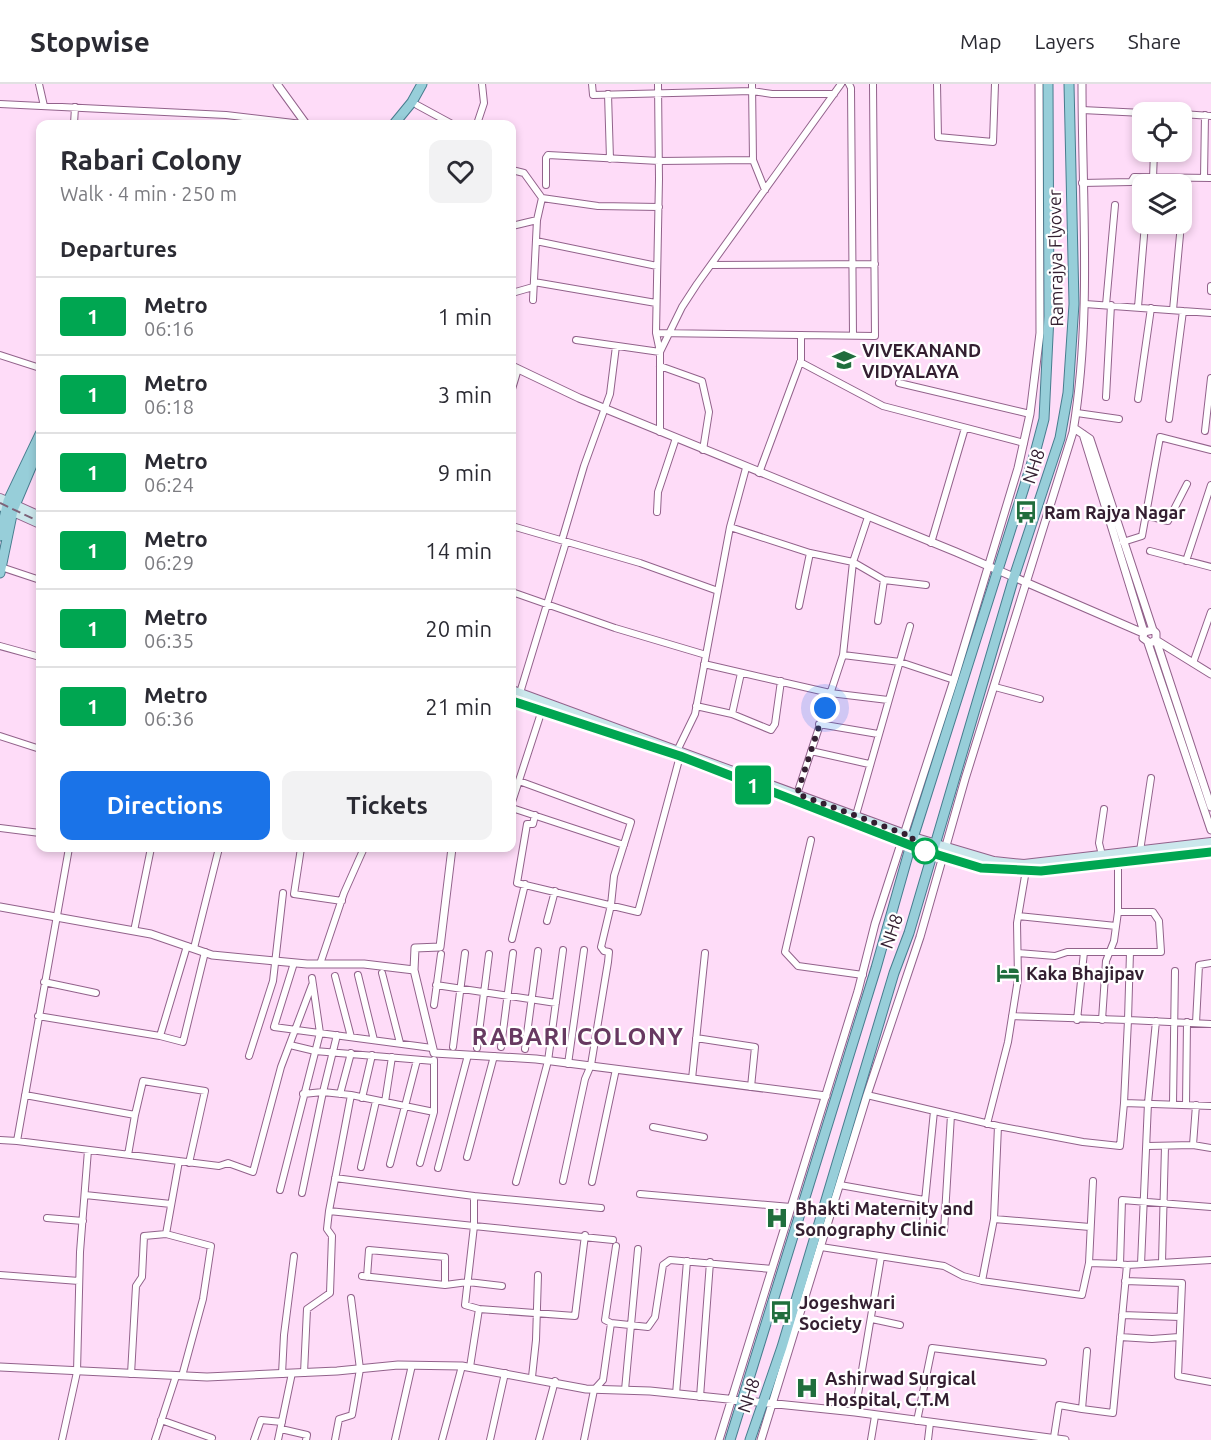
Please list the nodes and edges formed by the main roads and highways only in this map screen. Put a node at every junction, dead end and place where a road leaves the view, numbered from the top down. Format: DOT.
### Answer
graph roads {
  1 [pos="422,84"];
  2 [pos="428,84"];
  3 [pos="1048,84"];
  4 [pos="1069,84"];
  5 [pos="397,120"];
  6 [pos="405,120"];
  7 [pos="1041,276"];
  8 [pos="1049,295"];
  9 [pos="1061,432"];
  10 [pos="36,443"];
  11 [pos="36,457"];
  12 [pos="7,505"];
  13 [pos="36,515"];
  14 [pos="36,522"];
  15 [pos="0,536"];
  16 [pos="997,569"];
  17 [pos="1,570"];
  18 [pos="516,696"];
  19 [pos="516,697"];
  20 [pos="678,753"];
  21 [pos="856,818"];
  22 [pos="908,837"];
  23 [pos="1211,842"];
  24 [pos="934,846"];
  25 [pos="1211,848"];
  26 [pos="945,850"];
  27 [pos="730,1440"];
  28 [pos="750,1440"];
  1 -- 5 [label="main road"];
  2 -- 6 [label="main road"];
  3 -- 8 [label="main road, Ramrajya Flyover"];
  4 -- 9 [label="main road, Ramrajya Flyover"];
  7 -- 8 [label="main road"];
  8 -- 16 [label="main road, Ramrajya Flyover"];
  9 -- 24 [label="main road, NH8"];
  10 -- 12 [label="main road"];
  11 -- 12 [label="main road"];
  12 -- 13 [label="main road"];
  12 -- 14 [label="main road"];
  12 -- 15 [label="main road"];
  12 -- 17 [label="main road"];
  16 -- 22 [label="main road, NH8"];
  18 -- 20 [label="main road"];
  19 -- 20 [label="main road"];
  20 -- 21 [label="main road"];
  20 -- 21 [label="main road"];
  21 -- 22 [label="main road"];
  22 -- 24 [label="main road"];
  22 -- 27 [label="main road, NH8"];
  23 -- 26 [label="main road"];
  24 -- 26 [label="main road"];
  24 -- 28 [label="main road, NH8"];
  25 -- 26 [label="main road"];
}
